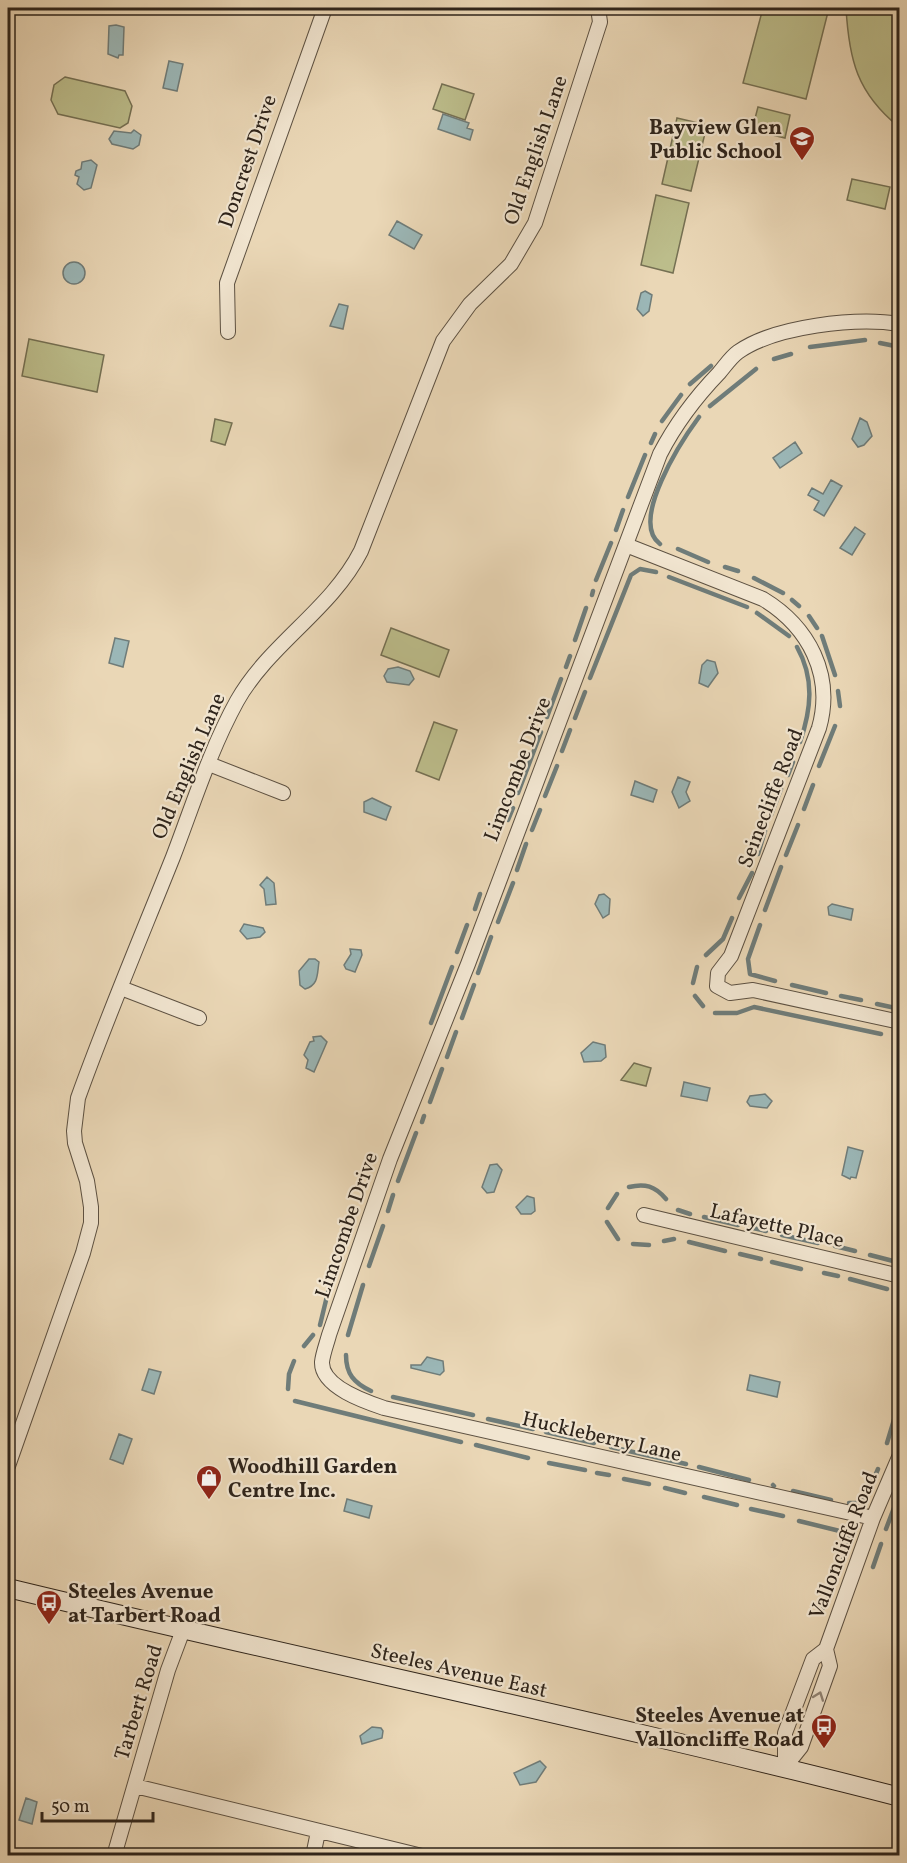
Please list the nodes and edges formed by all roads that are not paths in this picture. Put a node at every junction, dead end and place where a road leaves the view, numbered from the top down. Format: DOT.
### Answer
graph roads {
  1 [pos="325,8"];
  2 [pos="598,8"];
  3 [pos="900,324"];
  4 [pos="228,332"];
  5 [pos="626,545"];
  6 [pos="209,764"];
  7 [pos="283,793"];
  8 [pos="121,988"];
  9 [pos="199,1018"];
  10 [pos="900,1022"];
  11 [pos="644,1215"];
  12 [pos="900,1276"];
  13 [pos="329,1378"];
  14 [pos="900,1455"];
  15 [pos="8,1466"];
  16 [pos="873,1518"];
  17 [pos="8,1588"];
  18 [pos="183,1630"];
  19 [pos="826,1649"];
  20 [pos="786,1767"];
  21 [pos="135,1786"];
  22 [pos="900,1797"];
  23 [pos="318,1832"];
  24 [pos="114,1856"];
  25 [pos="313,1856"];
  26 [pos="422,1856"];
  1 -- 4 [label="street, Doncrest Drive"];
  2 -- 6 [label="street, Old English Lane"];
  3 -- 5 [label="street, Limcombe Drive"];
  5 -- 10 [label="street, Seinecliffe Road"];
  5 -- 13 [label="street, Limcombe Drive"];
  6 -- 7 [label="street"];
  6 -- 8 [label="street, Old English Lane"];
  8 -- 9 [label="street"];
  8 -- 15 [label="street, Old English Lane"];
  11 -- 12 [label="street, Lafayette Place"];
  13 -- 16 [label="street, Huckleberry Lane"];
  14 -- 16 [label="street, Valloncliffe Road"];
  16 -- 19 [label="street, Valloncliffe Road"];
  17 -- 18 [label="main road, Steeles Avenue East"];
  18 -- 20 [label="main road, Steeles Avenue East"];
  18 -- 21 [label="street, Tarbert Road"];
  20 -- 19 [label="street, Valloncliffe Road, one-way"];
  19 -- 20 [label="street, Valloncliffe Road"];
  20 -- 22 [label="main road, Steeles Avenue East"];
  21 -- 23 [label="street"];
  21 -- 24 [label="street, Tarbert Road"];
  23 -- 25 [label="street"];
  23 -- 26 [label="street"];
}
